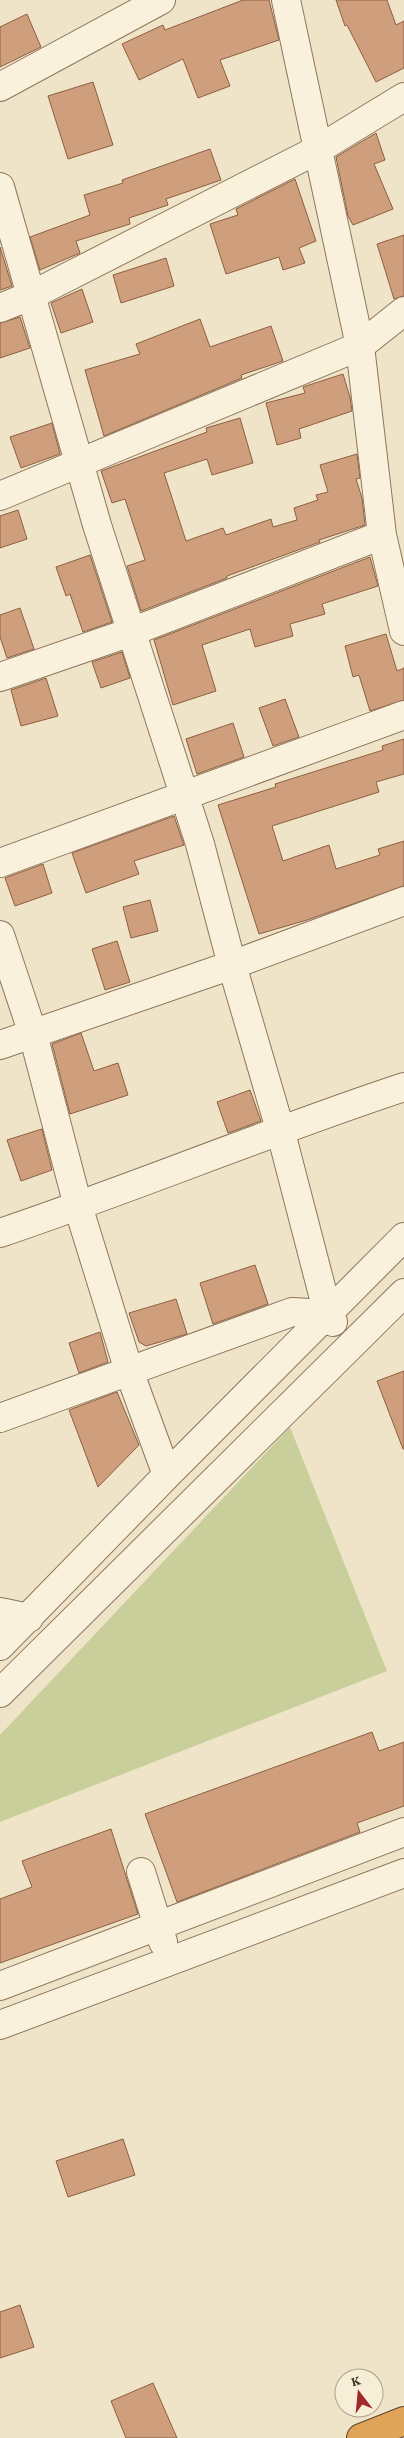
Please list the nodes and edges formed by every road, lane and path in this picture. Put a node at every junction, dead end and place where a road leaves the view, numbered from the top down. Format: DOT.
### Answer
graph roads {
  1 [pos="161,0"];
  2 [pos="286,0"];
  3 [pos="0,87"];
  4 [pos="404,96"];
  5 [pos="316,150"];
  6 [pos="0,187"];
  7 [pos="32,295"];
  8 [pos="0,308"];
  9 [pos="404,311"];
  10 [pos="360,346"];
  11 [pos="79,463"];
  12 [pos="0,496"];
  13 [pos="382,535"];
  14 [pos="404,631"];
  15 [pos="131,632"];
  16 [pos="0,677"];
  17 [pos="404,715"];
  18 [pos="184,795"];
  19 [pos="0,862"];
  20 [pos="404,901"];
  21 [pos="0,935"];
  22 [pos="232,965"];
  23 [pos="32,1034"];
  24 [pos="0,1045"];
  25 [pos="404,1087"];
  26 [pos="280,1129"];
  27 [pos="78,1206"];
  28 [pos="0,1233"];
  29 [pos="404,1237"];
  30 [pos="404,1293"];
  31 [pos="328,1314"];
  32 [pos="350,1348"];
  33 [pos="129,1371"];
  34 [pos="0,1418"];
  35 [pos="167,1475"];
  36 [pos="0,1612"];
  37 [pos="29,1618"];
  38 [pos="0,1646"];
  39 [pos="0,1693"];
  40 [pos="404,1832"];
  41 [pos="141,1872"];
  42 [pos="404,1873"];
  43 [pos="157,1926"];
  44 [pos="169,1960"];
  45 [pos="0,1986"];
  46 [pos="0,2024"];
  47 [pos="404,2421"];
  48 [pos="361,2438"];
  1 -- 3 [label="street"];
  2 -- 5 [label="street"];
  4 -- 5 [label="street"];
  5 -- 7 [label="street"];
  5 -- 10 [label="street"];
  6 -- 7 [label="street"];
  7 -- 8 [label="street"];
  7 -- 11 [label="street"];
  9 -- 10 [label="street"];
  10 -- 11 [label="street"];
  10 -- 13 [label="street"];
  11 -- 12 [label="street"];
  11 -- 15 [label="street"];
  13 -- 14 [label="street"];
  13 -- 15 [label="street"];
  15 -- 16 [label="street"];
  15 -- 18 [label="street"];
  17 -- 18 [label="street"];
  18 -- 19 [label="street"];
  18 -- 22 [label="street"];
  20 -- 22 [label="street"];
  21 -- 23 [label="street"];
  22 -- 23 [label="street"];
  22 -- 26 [label="street"];
  23 -- 24 [label="street"];
  23 -- 27 [label="street"];
  25 -- 26 [label="street"];
  26 -- 27 [label="street"];
  26 -- 31 [label="street"];
  27 -- 28 [label="street"];
  27 -- 33 [label="street"];
  29 -- 31 [label="street"];
  30 -- 32 [label="street"];
  31 -- 32 [label="street"];
  31 -- 33 [label="street"];
  31 -- 35 [label="street"];
  32 -- 39 [label="street"];
  33 -- 34 [label="street"];
  33 -- 35 [label="street"];
  35 -- 37 [label="street"];
  36 -- 37 [label="street"];
  37 -- 38 [label="street"];
  40 -- 43 [label="street"];
  41 -- 43 [label="street"];
  42 -- 44 [label="street"];
  43 -- 44 [label="street"];
  43 -- 45 [label="street"];
  44 -- 46 [label="street"];
  47 -- 48 [label="highway"];
}
